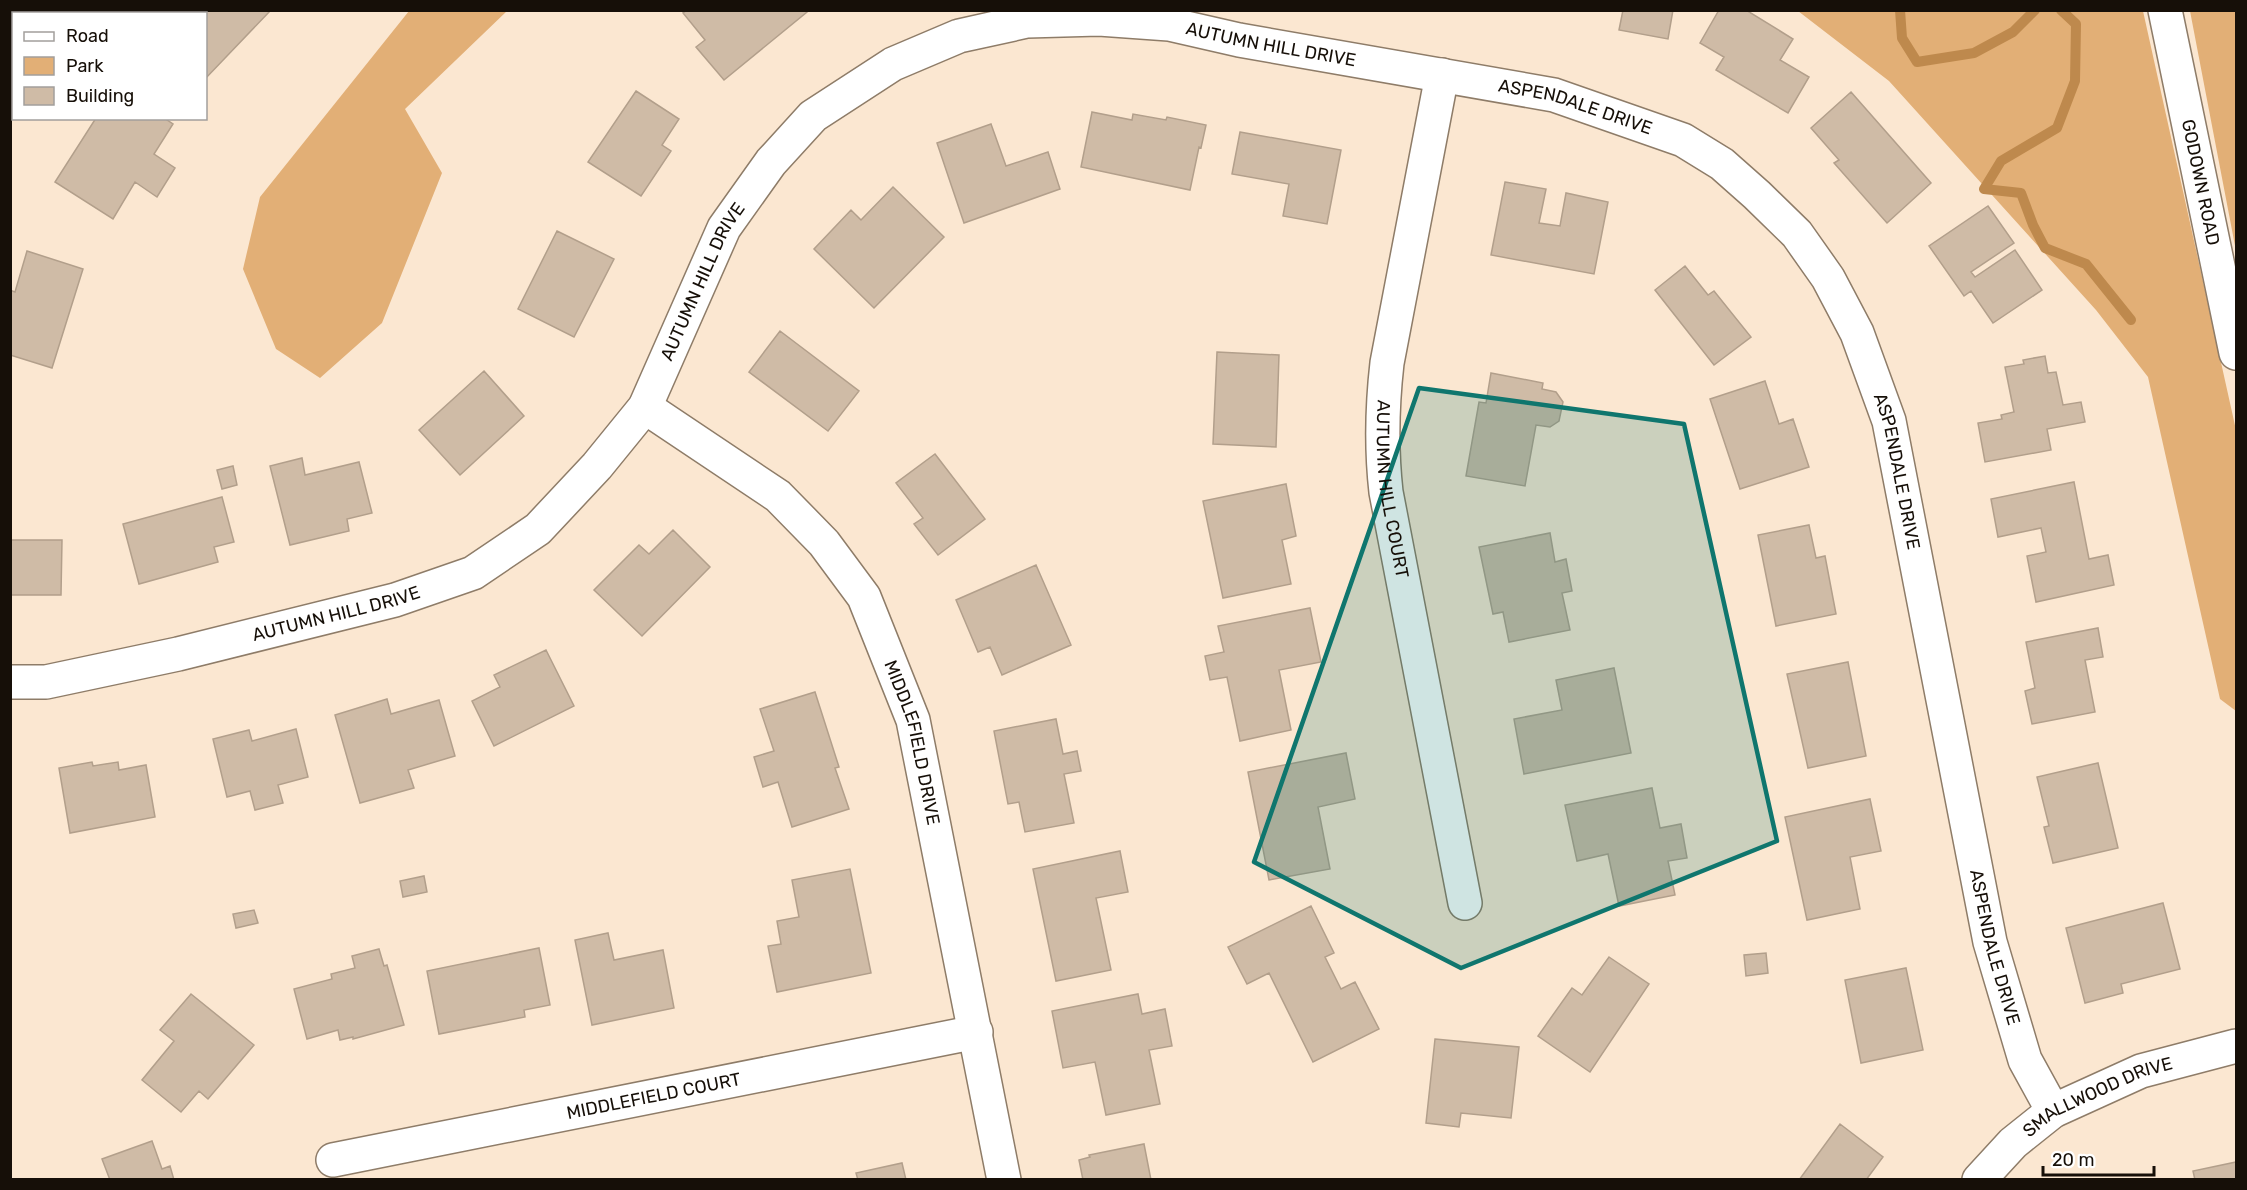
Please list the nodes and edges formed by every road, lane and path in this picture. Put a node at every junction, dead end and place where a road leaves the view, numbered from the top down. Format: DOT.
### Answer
graph roads {
  1 [pos="2165,10"];
  2 [pos="1442,75"];
  3 [pos="2236,353"];
  4 [pos="645,407"];
  5 [pos="10,682"];
  6 [pos="1465,903"];
  7 [pos="975,1032"];
  8 [pos="2236,1046"];
  9 [pos="2053,1111"];
  10 [pos="333,1160"];
  11 [pos="1004,1179"];
  12 [pos="1978,1179"];
  1 -- 3 [label="street, GODOWN ROAD"];
  2 -- 4 [label="street, AUTUMN HILL DRIVE"];
  2 -- 6 [label="street, AUTUMN HILL COURT"];
  2 -- 9 [label="street, ASPENDALE DRIVE"];
  4 -- 5 [label="street, AUTUMN HILL DRIVE"];
  4 -- 7 [label="street, MIDDLEFIELD DRIVE"];
  7 -- 10 [label="street, MIDDLEFIELD COURT"];
  7 -- 11 [label="street, MIDDLEFIELD DRIVE"];
  8 -- 9 [label="street, SMALLWOOD DRIVE"];
  9 -- 12 [label="street, SMALLWOOD DRIVE"];
}
